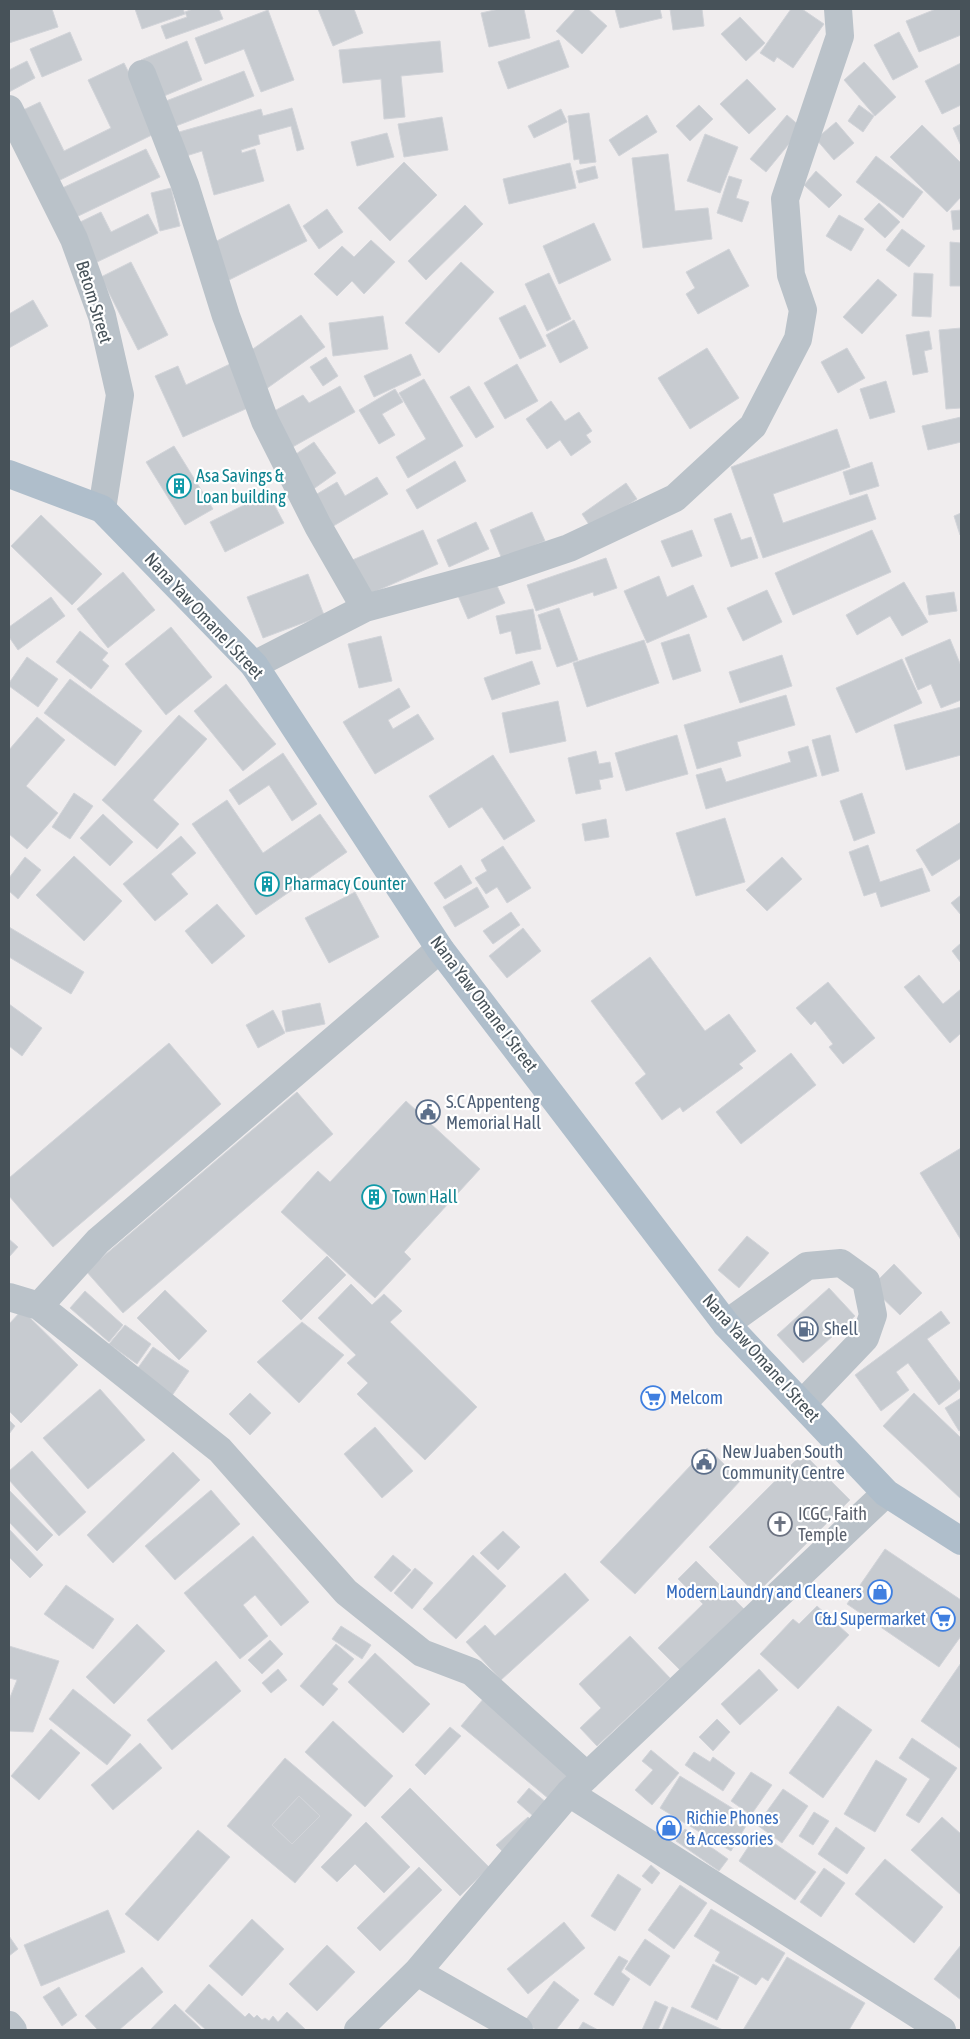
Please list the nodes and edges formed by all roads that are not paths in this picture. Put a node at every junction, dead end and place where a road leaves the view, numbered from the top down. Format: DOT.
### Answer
graph roads {
  1 [pos="838,9"];
  2 [pos="142,74"];
  3 [pos="9,109"];
  4 [pos="10,475"];
  5 [pos="102,509"];
  6 [pos="365,608"];
  7 [pos="254,665"];
  8 [pos="440,949"];
  9 [pos="9,1297"];
  10 [pos="39,1306"];
  11 [pos="726,1324"];
  12 [pos="802,1404"];
  13 [pos="886,1493"];
  14 [pos="961,1541"];
  15 [pos="578,1784"];
  16 [pos="417,1972"];
  17 [pos="9,2025"];
  18 [pos="13,2030"];
  19 [pos="358,2030"];
  20 [pos="520,2030"];
  21 [pos="942,2030"];
  1 -- 6 [label="street"];
  2 -- 6 [label="street"];
  3 -- 5 [label="street, Betom Street"];
  4 -- 5 [label="main road, Nana Yaw Omane I Street"];
  5 -- 7 [label="main road, Nana Yaw Omane I Street"];
  6 -- 7 [label="street"];
  7 -- 8 [label="main road, Nana Yaw Omane I Street"];
  8 -- 10 [label="street"];
  8 -- 11 [label="main road, Nana Yaw Omane I Street"];
  9 -- 10 [label="street"];
  10 -- 15 [label="street"];
  11 -- 12 [label="main road, Nana Yaw Omane I Street"];
  11 -- 12 [label="street"];
  12 -- 13 [label="main road, Nana Yaw Omane I Street"];
  13 -- 14 [label="main road, Nana Yaw Omane I Street"];
  13 -- 15 [label="street"];
  15 -- 16 [label="street"];
  15 -- 21 [label="street"];
  16 -- 19 [label="street"];
  16 -- 20 [label="street"];
  17 -- 18 [label="street"];
}
